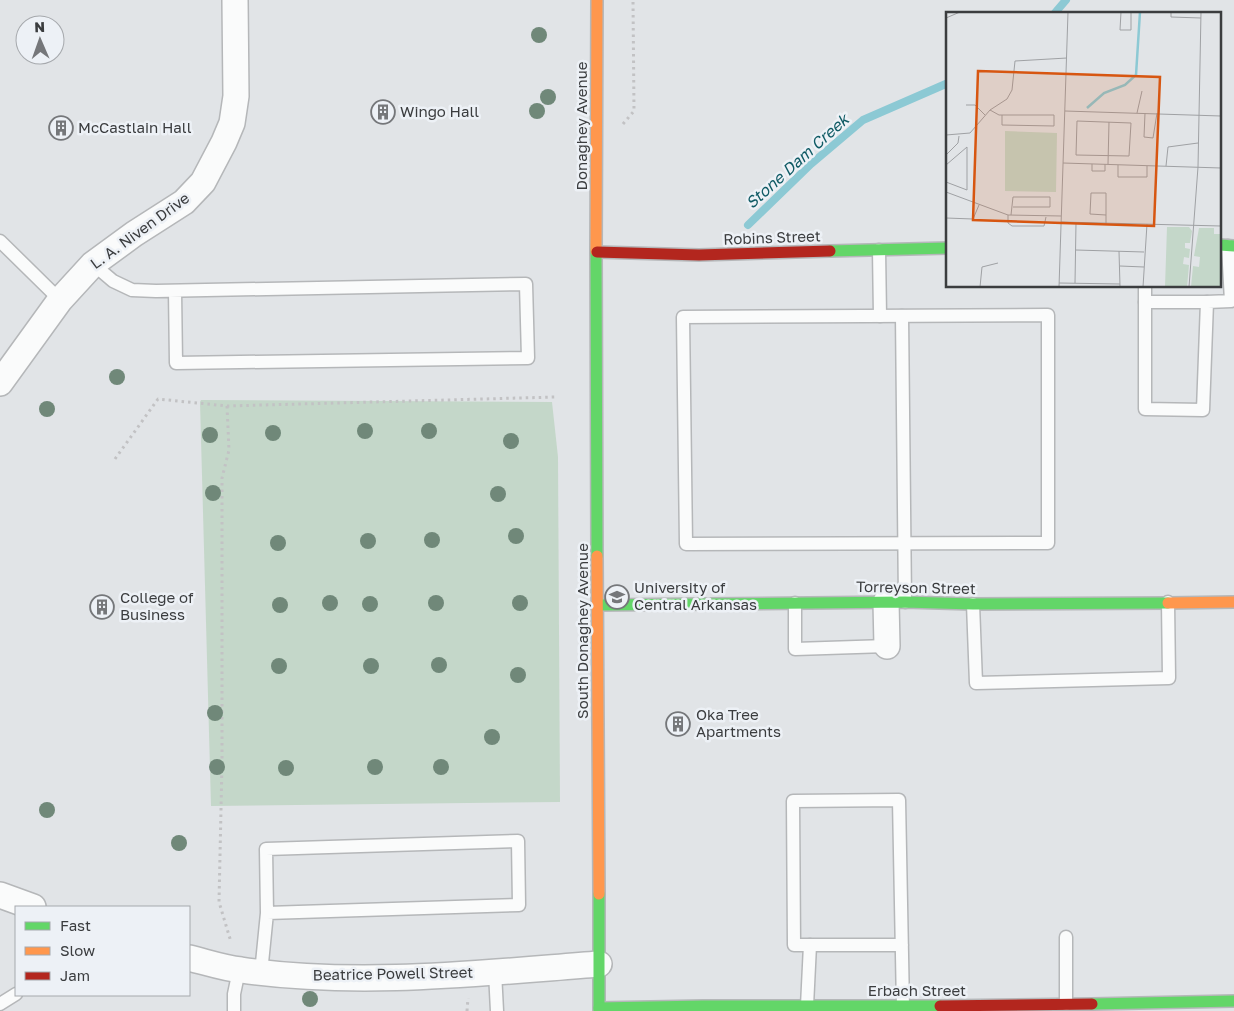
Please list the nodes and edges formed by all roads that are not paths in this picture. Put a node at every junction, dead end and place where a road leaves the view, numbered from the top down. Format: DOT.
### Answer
graph roads {
  1 [pos="235,0"];
  2 [pos="597,0"];
  3 [pos="0,241"];
  4 [pos="1228,246"];
  5 [pos="946,248"];
  6 [pos="879,250"];
  7 [pos="597,252"];
  8 [pos="93,264"];
  9 [pos="1145,288"];
  10 [pos="175,291"];
  11 [pos="60,300"];
  12 [pos="1145,302"];
  13 [pos="1207,302"];
  14 [pos="880,316"];
  15 [pos="902,316"];
  16 [pos="0,383"];
  17 [pos="904,544"];
  18 [pos="895,602"];
  19 [pos="1168,602"];
  20 [pos="1234,602"];
  21 [pos="795,603"];
  22 [pos="973,604"];
  23 [pos="598,606"];
  24 [pos="887,646"];
  25 [pos="0,895"];
  26 [pos="30,906"];
  27 [pos="267,914"];
  28 [pos="1066,937"];
  29 [pos="810,945"];
  30 [pos="902,945"];
  31 [pos="190,958"];
  32 [pos="244,964"];
  33 [pos="599,964"];
  34 [pos="495,972"];
  35 [pos="15,995"];
  36 [pos="1234,1001"];
  37 [pos="0,1004"];
  38 [pos="1066,1004"];
  39 [pos="807,1006"];
  40 [pos="1182,1006"];
  41 [pos="903,1007"];
  42 [pos="703,1008"];
  43 [pos="600,1009"];
  44 [pos="234,1011"];
  45 [pos="497,1011"];
  1 -- 8 [label="street, L. A. Niven Drive"];
  2 -- 7 [label="street, Donaghey Avenue"];
  3 -- 11 [label="lane"];
  4 -- 13 [label="lane"];
  5 -- 6 [label="street, Robins Street"];
  6 -- 7 [label="street, Robins Street"];
  6 -- 14 [label="lane"];
  7 -- 23 [label="street, South Donaghey Avenue"];
  8 -- 10 [label="lane"];
  8 -- 11 [label="street, L. A. Niven Drive"];
  9 -- 12 [label="lane"];
  10 -- 10 [label="lane"];
  11 -- 16 [label="street, L. A. Niven Drive"];
  12 -- 13 [label="lane"];
  12 -- 13 [label="lane"];
  14 -- 15 [label="lane"];
  14 -- 17 [label="lane"];
  15 -- 17 [label="lane"];
  15 -- 17 [label="lane"];
  17 -- 18 [label="lane"];
  18 -- 21 [label="street, Torreyson Street"];
  18 -- 22 [label="street, Torreyson Street"];
  18 -- 24 [label="street"];
  19 -- 20 [label="street, Torreyson Street"];
  19 -- 22 [label="street, Torreyson Street"];
  19 -- 22 [label="lane"];
  21 -- 23 [label="street, Torreyson Street"];
  21 -- 24 [label="lane"];
  23 -- 33 [label="street, South Donaghey Avenue"];
  25 -- 26 [label="street"];
  27 -- 27 [label="lane"];
  27 -- 32 [label="lane"];
  28 -- 38 [label="lane"];
  29 -- 30 [label="lane"];
  29 -- 30 [label="lane"];
  29 -- 39 [label="lane"];
  30 -- 41 [label="lane"];
  31 -- 32 [label="street, Beatrice Powell Street"];
  32 -- 34 [label="street, Beatrice Powell Street"];
  32 -- 44 [label="lane"];
  33 -- 34 [label="street, Beatrice Powell Street"];
  33 -- 43 [label="street, South Donaghey Avenue"];
  34 -- 45 [label="lane"];
  35 -- 37 [label="lane"];
  36 -- 40 [label="street, Erbach Street"];
  38 -- 40 [label="street, Erbach Street"];
  38 -- 41 [label="street, Erbach Street"];
  39 -- 41 [label="street, Erbach Street"];
  39 -- 42 [label="street, Erbach Street"];
  42 -- 43 [label="street, Erbach Street"];
}
